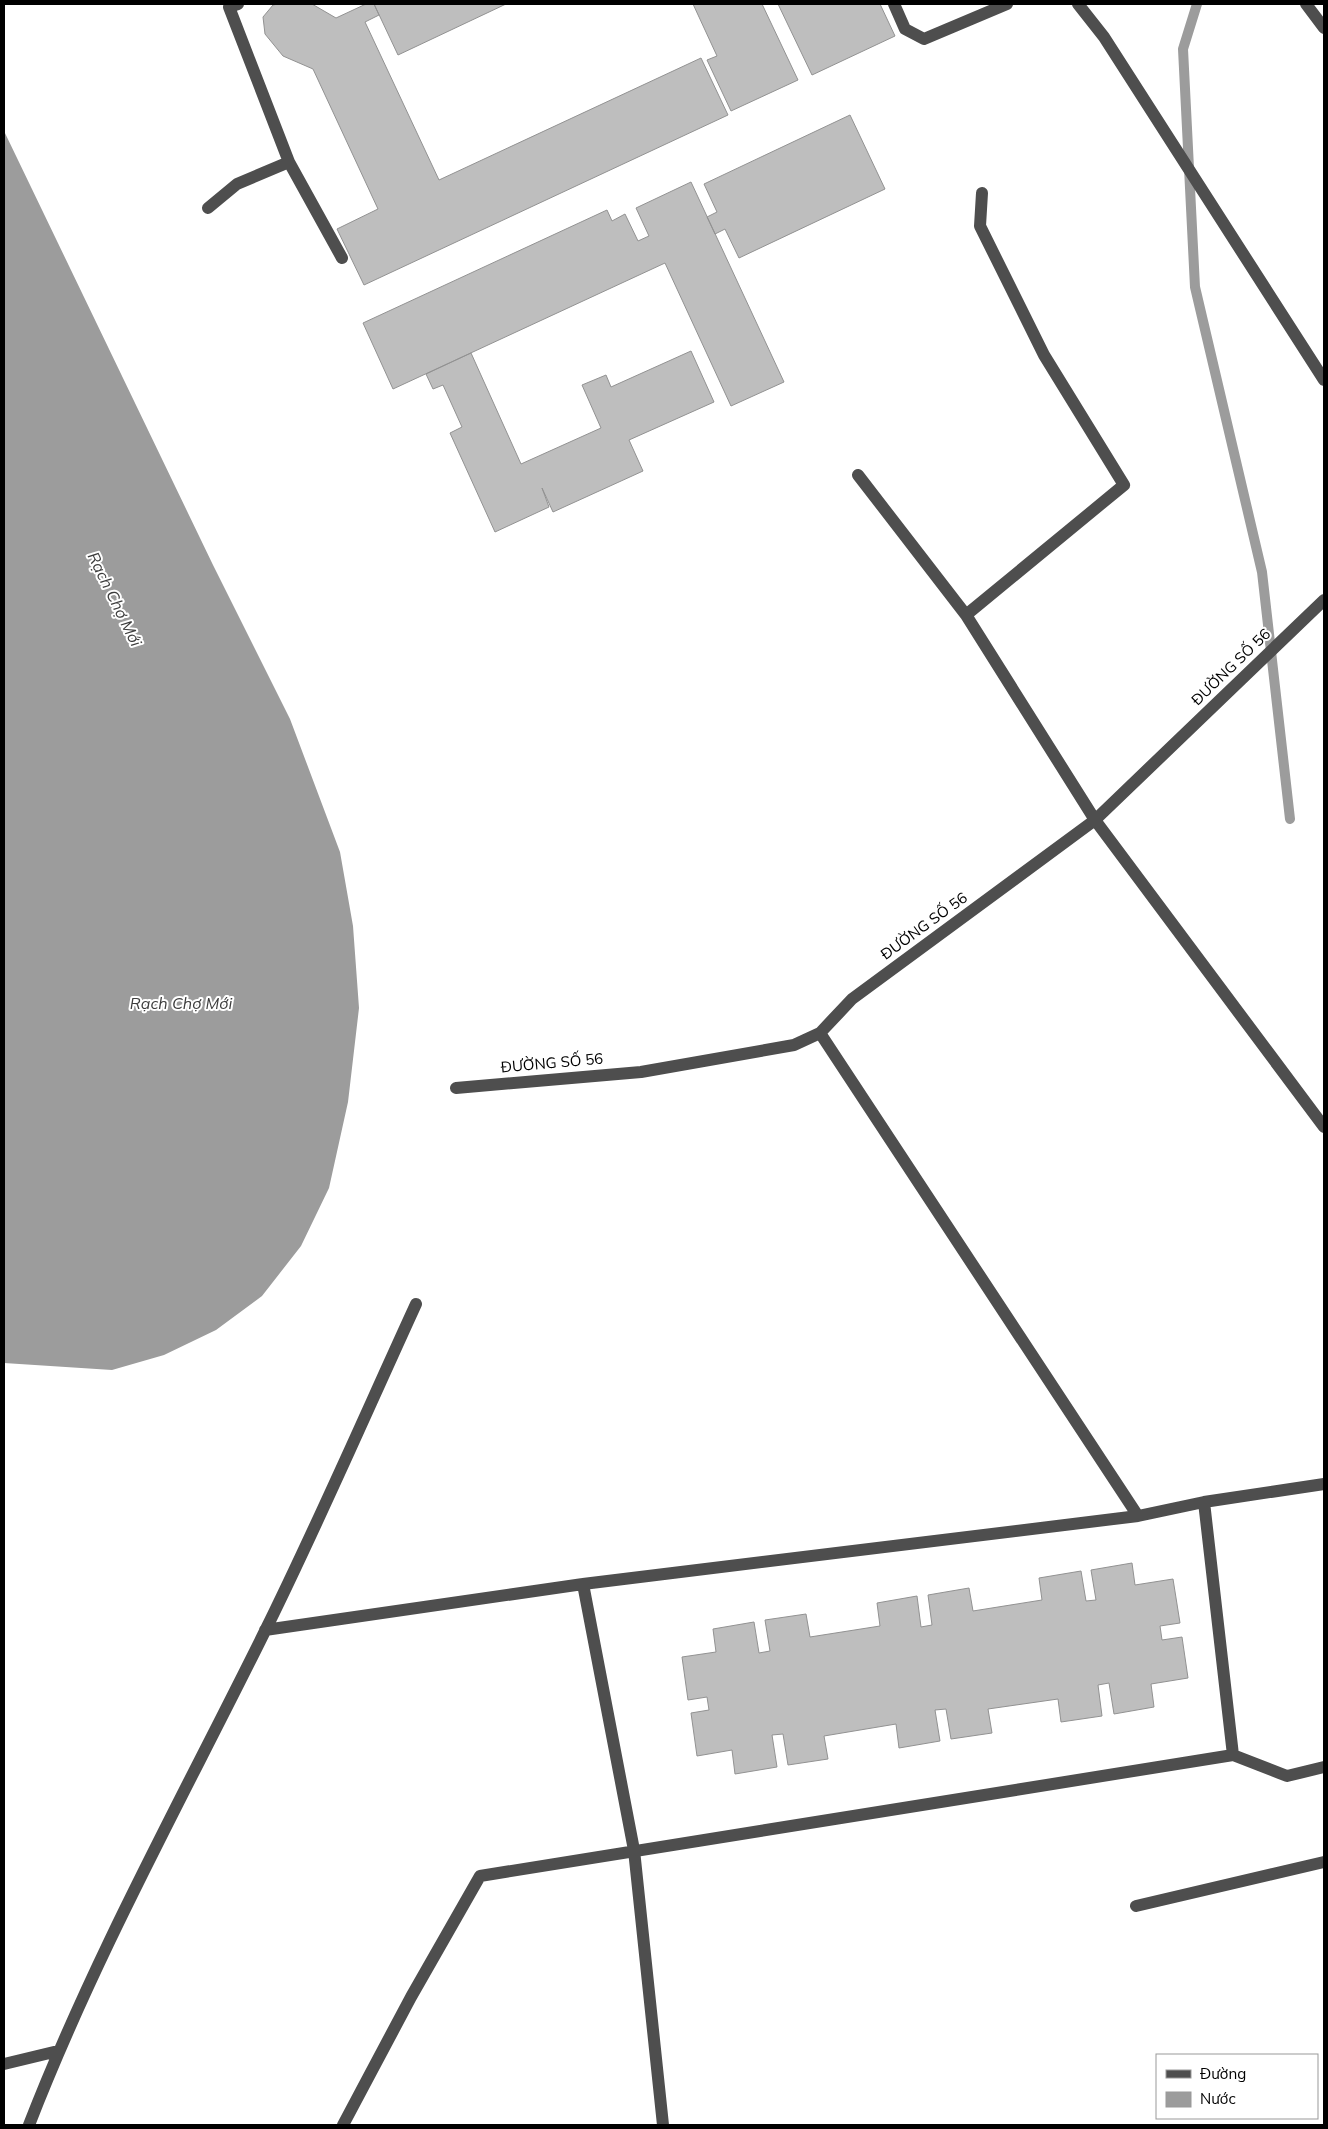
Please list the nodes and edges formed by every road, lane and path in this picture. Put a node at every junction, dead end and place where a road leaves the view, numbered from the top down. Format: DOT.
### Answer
graph roads {
  1 [pos="238,4"];
  2 [pos="894,4"];
  3 [pos="1007,4"];
  4 [pos="1078,4"];
  5 [pos="1306,4"];
  6 [pos="1324,28"];
  7 [pos="290,162"];
  8 [pos="982,193"];
  9 [pos="208,208"];
  10 [pos="342,258"];
  11 [pos="1324,380"];
  12 [pos="858,475"];
  13 [pos="1324,600"];
  14 [pos="966,615"];
  15 [pos="1095,820"];
  16 [pos="820,1034"];
  17 [pos="456,1088"];
  18 [pos="1324,1127"];
  19 [pos="416,1304"];
  20 [pos="1324,1484"];
  21 [pos="1204,1502"];
  22 [pos="1138,1516"];
  23 [pos="583,1584"];
  24 [pos="266,1630"];
  25 [pos="1233,1756"];
  26 [pos="1324,1767"];
  27 [pos="634,1850"];
  28 [pos="1324,1862"];
  29 [pos="1136,1906"];
  30 [pos="58,2051"];
  31 [pos="4,2064"];
  32 [pos="29,2125"];
  33 [pos="343,2125"];
  34 [pos="663,2125"];
  1 -- 7 [label="street"];
  2 -- 3 [label="street"];
  4 -- 11 [label="street"];
  5 -- 6 [label="street"];
  7 -- 9 [label="street"];
  7 -- 10 [label="street"];
  8 -- 14 [label="street"];
  12 -- 14 [label="street"];
  13 -- 15 [label="street, ĐƯỜNG SỐ 56"];
  14 -- 15 [label="street"];
  15 -- 16 [label="street, ĐƯỜNG SỐ 56"];
  15 -- 18 [label="street"];
  16 -- 17 [label="street, ĐƯỜNG SỐ 56"];
  16 -- 22 [label="street"];
  19 -- 24 [label="street"];
  20 -- 21 [label="street"];
  21 -- 22 [label="street"];
  21 -- 25 [label="street"];
  22 -- 23 [label="street"];
  23 -- 24 [label="street"];
  23 -- 27 [label="street"];
  24 -- 30 [label="street"];
  25 -- 26 [label="street"];
  25 -- 27 [label="street"];
  27 -- 33 [label="street"];
  27 -- 34 [label="street"];
  28 -- 29 [label="street"];
  30 -- 31 [label="street"];
  30 -- 32 [label="street"];
}
